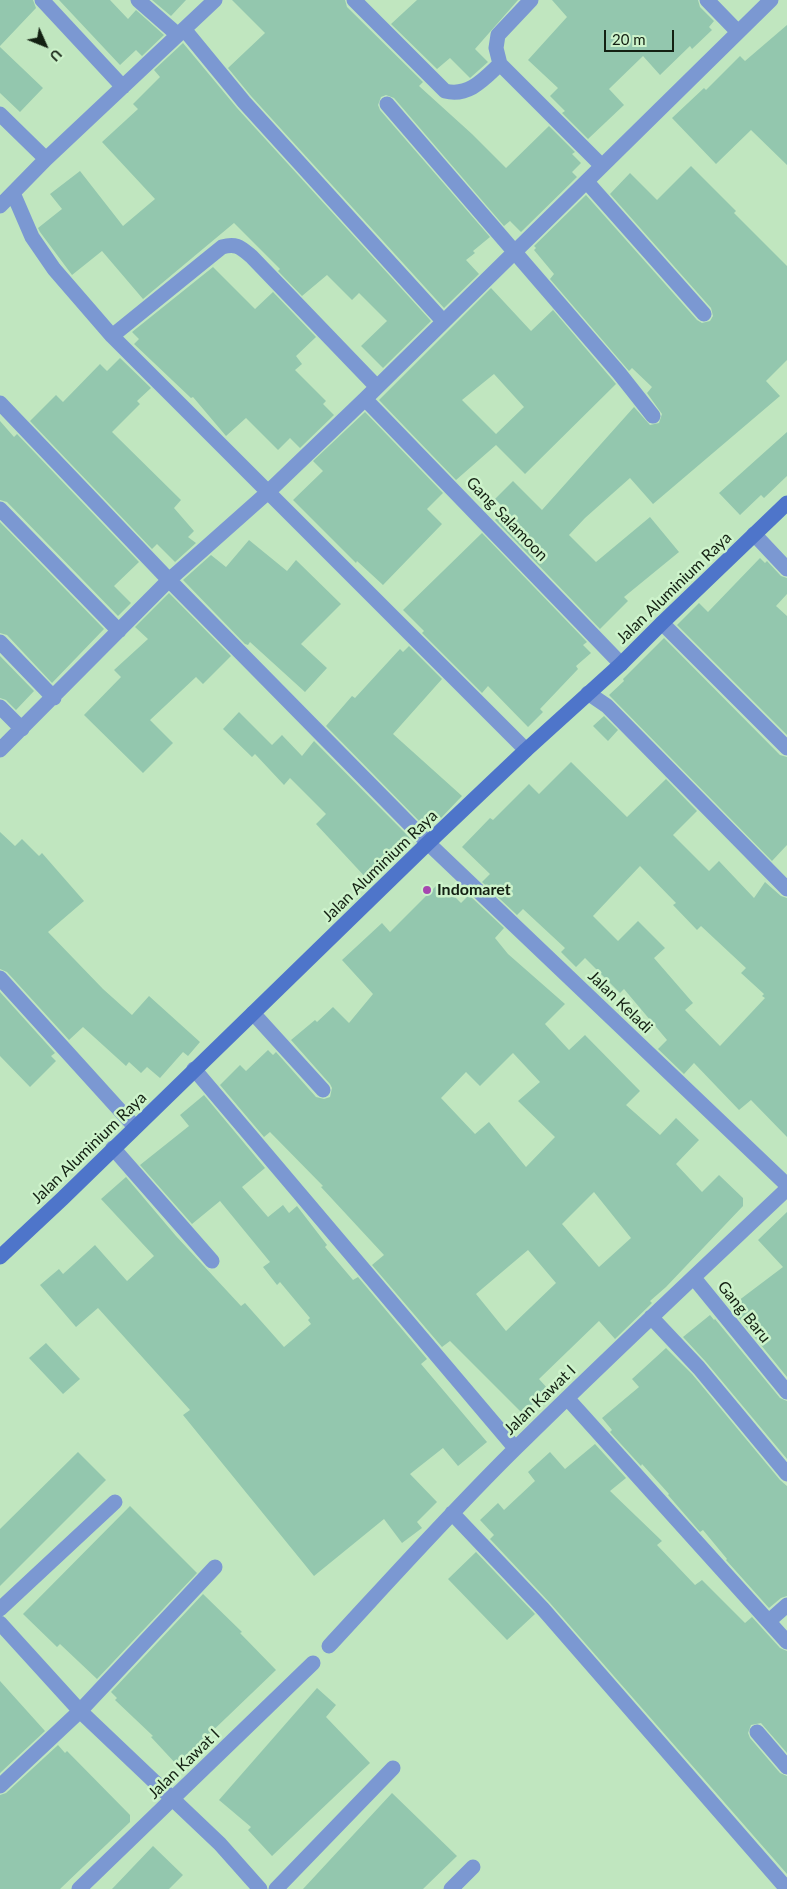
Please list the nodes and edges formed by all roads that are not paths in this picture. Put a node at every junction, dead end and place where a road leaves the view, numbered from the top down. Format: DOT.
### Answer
graph roads {
  1 [pos="42,0"];
  2 [pos="138,0"];
  3 [pos="215,0"];
  4 [pos="354,0"];
  5 [pos="531,0"];
  6 [pos="707,0"];
  7 [pos="771,0"];
  8 [pos="181,32"];
  9 [pos="738,32"];
  10 [pos="500,64"];
  11 [pos="123,87"];
  12 [pos="387,104"];
  13 [pos="0,114"];
  14 [pos="46,159"];
  15 [pos="602,166"];
  16 [pos="587,182"];
  17 [pos="13,193"];
  18 [pos="0,206"];
  19 [pos="514,253"];
  20 [pos="704,314"];
  21 [pos="443,321"];
  22 [pos="112,336"];
  23 [pos="377,387"];
  24 [pos="366,399"];
  25 [pos="0,403"];
  26 [pos="653,416"];
  27 [pos="267,493"];
  28 [pos="787,503"];
  29 [pos="0,510"];
  30 [pos="754,534"];
  31 [pos="787,569"];
  32 [pos="169,580"];
  33 [pos="662,623"];
  34 [pos="119,631"];
  35 [pos="0,642"];
  36 [pos="621,664"];
  37 [pos="588,693"];
  38 [pos="54,698"];
  39 [pos="0,707"];
  40 [pos="22,729"];
  41 [pos="787,748"];
  42 [pos="0,750"];
  43 [pos="526,750"];
  44 [pos="428,844"];
  45 [pos="784,880"];
  46 [pos="0,978"];
  47 [pos="253,1013"];
  48 [pos="194,1069"];
  49 [pos="323,1090"];
  50 [pos="135,1127"];
  51 [pos="113,1148"];
  52 [pos="787,1185"];
  53 [pos="787,1190"];
  54 [pos="0,1257"];
  55 [pos="212,1261"];
  56 [pos="694,1278"];
  57 [pos="651,1317"];
  58 [pos="787,1392"];
  59 [pos="567,1398"];
  60 [pos="515,1448"];
  61 [pos="787,1474"];
  62 [pos="116,1502"];
  63 [pos="452,1513"];
  64 [pos="216,1566"];
  65 [pos="787,1605"];
  66 [pos="0,1609"];
  67 [pos="769,1622"];
  68 [pos="0,1623"];
  69 [pos="787,1642"];
  70 [pos="329,1646"];
  71 [pos="314,1663"];
  72 [pos="80,1711"];
  73 [pos="756,1732"];
  74 [pos="787,1767"];
  75 [pos="393,1768"];
  76 [pos="0,1786"];
  77 [pos="173,1799"];
  78 [pos="473,1867"];
  79 [pos="787,1888"];
  80 [pos="79,1889"];
  81 [pos="260,1889"];
  82 [pos="276,1889"];
  83 [pos="451,1889"];
  1 -- 11 [label="street"];
  2 -- 8 [label="street"];
  3 -- 8 [label="street"];
  4 -- 10 [label="street"];
  5 -- 10 [label="street"];
  6 -- 9 [label="street"];
  7 -- 9 [label="street"];
  8 -- 11 [label="street"];
  8 -- 21 [label="street"];
  9 -- 15 [label="street"];
  10 -- 15 [label="street"];
  11 -- 14 [label="street"];
  12 -- 19 [label="street"];
  13 -- 14 [label="street"];
  14 -- 17 [label="street"];
  15 -- 16 [label="street"];
  16 -- 19 [label="street"];
  16 -- 20 [label="street"];
  17 -- 18 [label="street"];
  17 -- 22 [label="street"];
  19 -- 21 [label="street"];
  19 -- 26 [label="street"];
  21 -- 23 [label="street"];
  22 -- 23 [label="street"];
  22 -- 27 [label="street"];
  23 -- 24 [label="street"];
  24 -- 27 [label="street"];
  24 -- 36 [label="street, Gang Salamoon"];
  25 -- 32 [label="street, Jalan Keladi"];
  27 -- 32 [label="street"];
  27 -- 43 [label="street"];
  28 -- 30 [label="main road, Jalan Aluminium Raya"];
  29 -- 34 [label="street"];
  30 -- 31 [label="street"];
  30 -- 33 [label="main road, Jalan Aluminium Raya"];
  32 -- 34 [label="street"];
  32 -- 44 [label="street, Jalan Keladi"];
  33 -- 36 [label="main road, Jalan Aluminium Raya"];
  33 -- 41 [label="street"];
  34 -- 38 [label="street"];
  35 -- 38 [label="street"];
  36 -- 37 [label="main road, Jalan Aluminium Raya"];
  37 -- 43 [label="main road, Jalan Aluminium Raya"];
  37 -- 45 [label="street"];
  38 -- 40 [label="street"];
  39 -- 40 [label="street"];
  40 -- 42 [label="street"];
  43 -- 44 [label="main road, Jalan Aluminium Raya"];
  44 -- 47 [label="main road, Jalan Aluminium Raya"];
  44 -- 52 [label="street, Jalan Keladi"];
  46 -- 50 [label="street"];
  47 -- 48 [label="main road, Jalan Aluminium Raya"];
  47 -- 49 [label="street"];
  48 -- 50 [label="main road, Jalan Aluminium Raya"];
  48 -- 60 [label="street"];
  50 -- 51 [label="main road, Jalan Aluminium Raya"];
  51 -- 54 [label="main road, Jalan Aluminium Raya"];
  51 -- 55 [label="street"];
  53 -- 56 [label="street, Jalan Kawat I"];
  56 -- 57 [label="street, Jalan Kawat I"];
  56 -- 58 [label="street, Gang Baru"];
  57 -- 59 [label="street, Jalan Kawat I"];
  57 -- 61 [label="street"];
  59 -- 60 [label="street, Jalan Kawat I"];
  59 -- 67 [label="street"];
  60 -- 63 [label="street, Jalan Kawat I"];
  62 -- 66 [label="street"];
  63 -- 70 [label="street, Jalan Kawat I"];
  63 -- 79 [label="street"];
  64 -- 72 [label="street"];
  65 -- 67 [label="street"];
  67 -- 69 [label="street"];
  68 -- 72 [label="street"];
  71 -- 77 [label="street, Jalan Kawat I"];
  72 -- 76 [label="street"];
  72 -- 77 [label="street"];
  73 -- 74 [label="street"];
  75 -- 82 [label="street"];
  77 -- 80 [label="street, Jalan Kawat I"];
  77 -- 81 [label="street"];
  78 -- 83 [label="street"];
}
